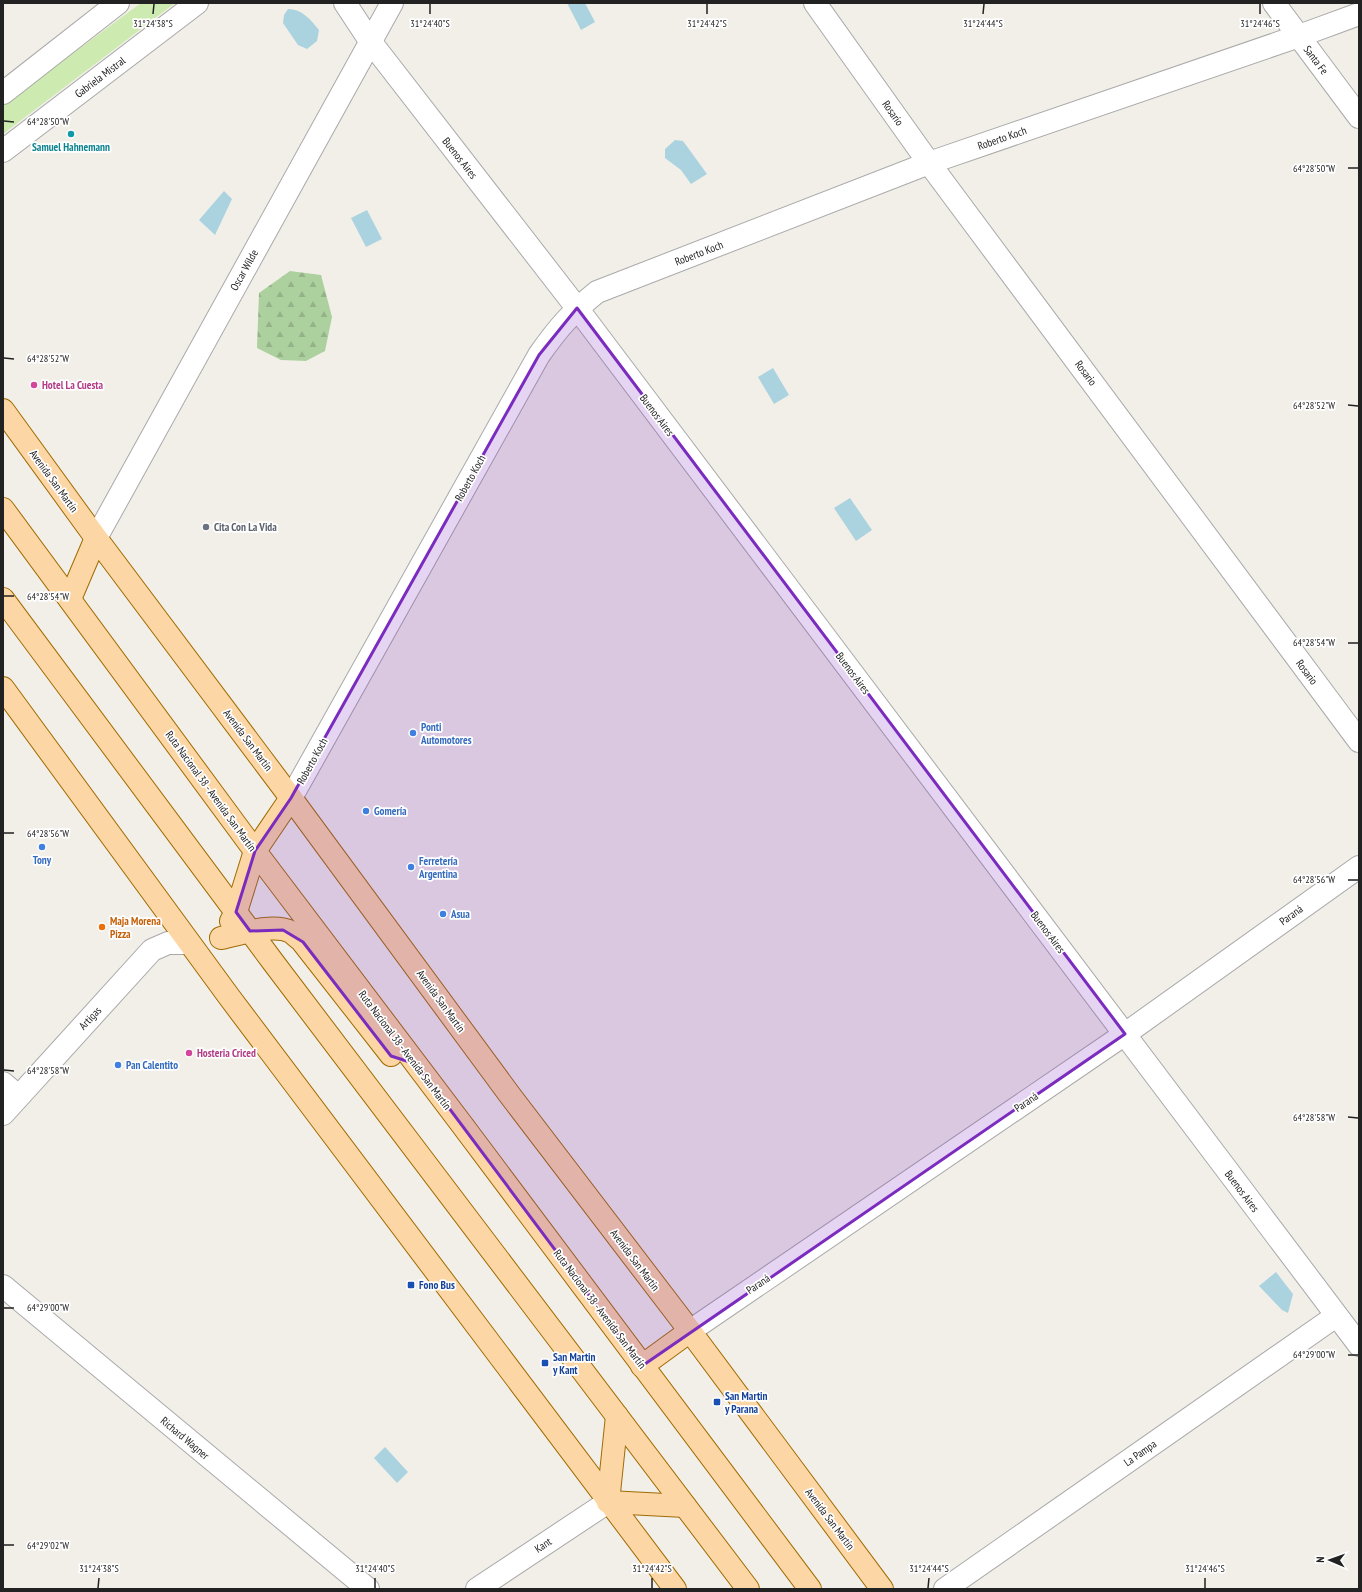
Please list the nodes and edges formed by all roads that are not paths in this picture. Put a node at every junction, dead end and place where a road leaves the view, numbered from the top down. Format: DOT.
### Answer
graph roads {
  1 [pos="118,3"];
  2 [pos="197,3"];
  3 [pos="345,3"];
  4 [pos="392,3"];
  5 [pos="815,3"];
  6 [pos="1274,3"];
  7 [pos="1359,14"];
  8 [pos="1299,36"];
  9 [pos="370,41"];
  10 [pos="3,93"];
  11 [pos="1359,117"];
  12 [pos="3,151"];
  13 [pos="929,163"];
  14 [pos="577,308"];
  15 [pos="3,410"];
  16 [pos="3,509"];
  17 [pos="96,538"];
  18 [pos="3,599"];
  19 [pos="70,599"];
  20 [pos="3,688"];
  21 [pos="1359,741"];
  22 [pos="291,798"];
  23 [pos="255,851"];
  24 [pos="1359,867"];
  25 [pos="236,912"];
  26 [pos="250,931"];
  27 [pos="221,938"];
  28 [pos="189,943"];
  29 [pos="1125,1034"];
  30 [pos="416,1064"];
  31 [pos="11,1089"];
  32 [pos="3,1114"];
  33 [pos="3,1286"];
  34 [pos="1336,1316"];
  35 [pos="690,1331"];
  36 [pos="1359,1345"];
  37 [pos="642,1366"];
  38 [pos="618,1416"];
  39 [pos="608,1502"];
  40 [pos="685,1506"];
  41 [pos="368,1589"];
  42 [pos="477,1589"];
  43 [pos="675,1589"];
  44 [pos="748,1589"];
  45 [pos="810,1589"];
  46 [pos="882,1589"];
  47 [pos="945,1589"];
  1 -- 10 [label="street"];
  2 -- 12 [label="street, Gabriela Mistral"];
  3 -- 9 [label="street, Buenos Aires"];
  4 -- 9 [label="street, Oscar Wilde"];
  5 -- 13 [label="street, Rosario"];
  6 -- 8 [label="street, Santa Fe"];
  7 -- 8 [label="street, Roberto Koch"];
  8 -- 11 [label="street, Santa Fe"];
  8 -- 13 [label="street, Roberto Koch"];
  9 -- 14 [label="street, Buenos Aires"];
  9 -- 17 [label="street, Oscar Wilde"];
  13 -- 14 [label="street, Roberto Koch"];
  13 -- 21 [label="street, Rosario"];
  14 -- 22 [label="street, Roberto Koch"];
  14 -- 29 [label="street, Buenos Aires"];
  15 -- 17 [label="main road, Avenida San Martín"];
  16 -- 19 [label="main road, Ruta Nacional 38 - Avenida San Martín"];
  17 -- 19 [label="main road"];
  17 -- 22 [label="main road, Avenida San Martín"];
  18 -- 25 [label="main road"];
  19 -- 23 [label="main road, Ruta Nacional 38 - Avenida San Martín"];
  20 -- 28 [label="main road"];
  22 -- 23 [label="main road"];
  22 -- 35 [label="main road, Avenida San Martín"];
  23 -- 25 [label="main road"];
  23 -- 30 [label="main road, Ruta Nacional 38 - Avenida San Martín"];
  24 -- 29 [label="street, Paraná"];
  25 -- 26 [label="main road"];
  25 -- 27 [label="main road"];
  26 -- 27 [label="main road"];
  26 -- 30 [label="main road"];
  26 -- 38 [label="main road"];
  27 -- 28 [label="main road"];
  28 -- 31 [label="street, Artigas"];
  28 -- 39 [label="main road"];
  29 -- 34 [label="street, Buenos Aires"];
  29 -- 35 [label="street, Paraná"];
  30 -- 37 [label="main road, Ruta Nacional 38 - Avenida San Martín"];
  31 -- 32 [label="street, Artigas"];
  33 -- 41 [label="street, Richard Wagner"];
  34 -- 36 [label="street, Buenos Aires"];
  34 -- 47 [label="street, La Pampa"];
  35 -- 37 [label="main road"];
  35 -- 46 [label="main road, Avenida San Martín"];
  37 -- 45 [label="main road, Ruta Nacional 38 - Avenida San Martín"];
  38 -- 39 [label="main road"];
  38 -- 40 [label="main road"];
  39 -- 40 [label="main road"];
  39 -- 42 [label="street, Kant"];
  39 -- 43 [label="main road"];
  40 -- 44 [label="main road"];
}
